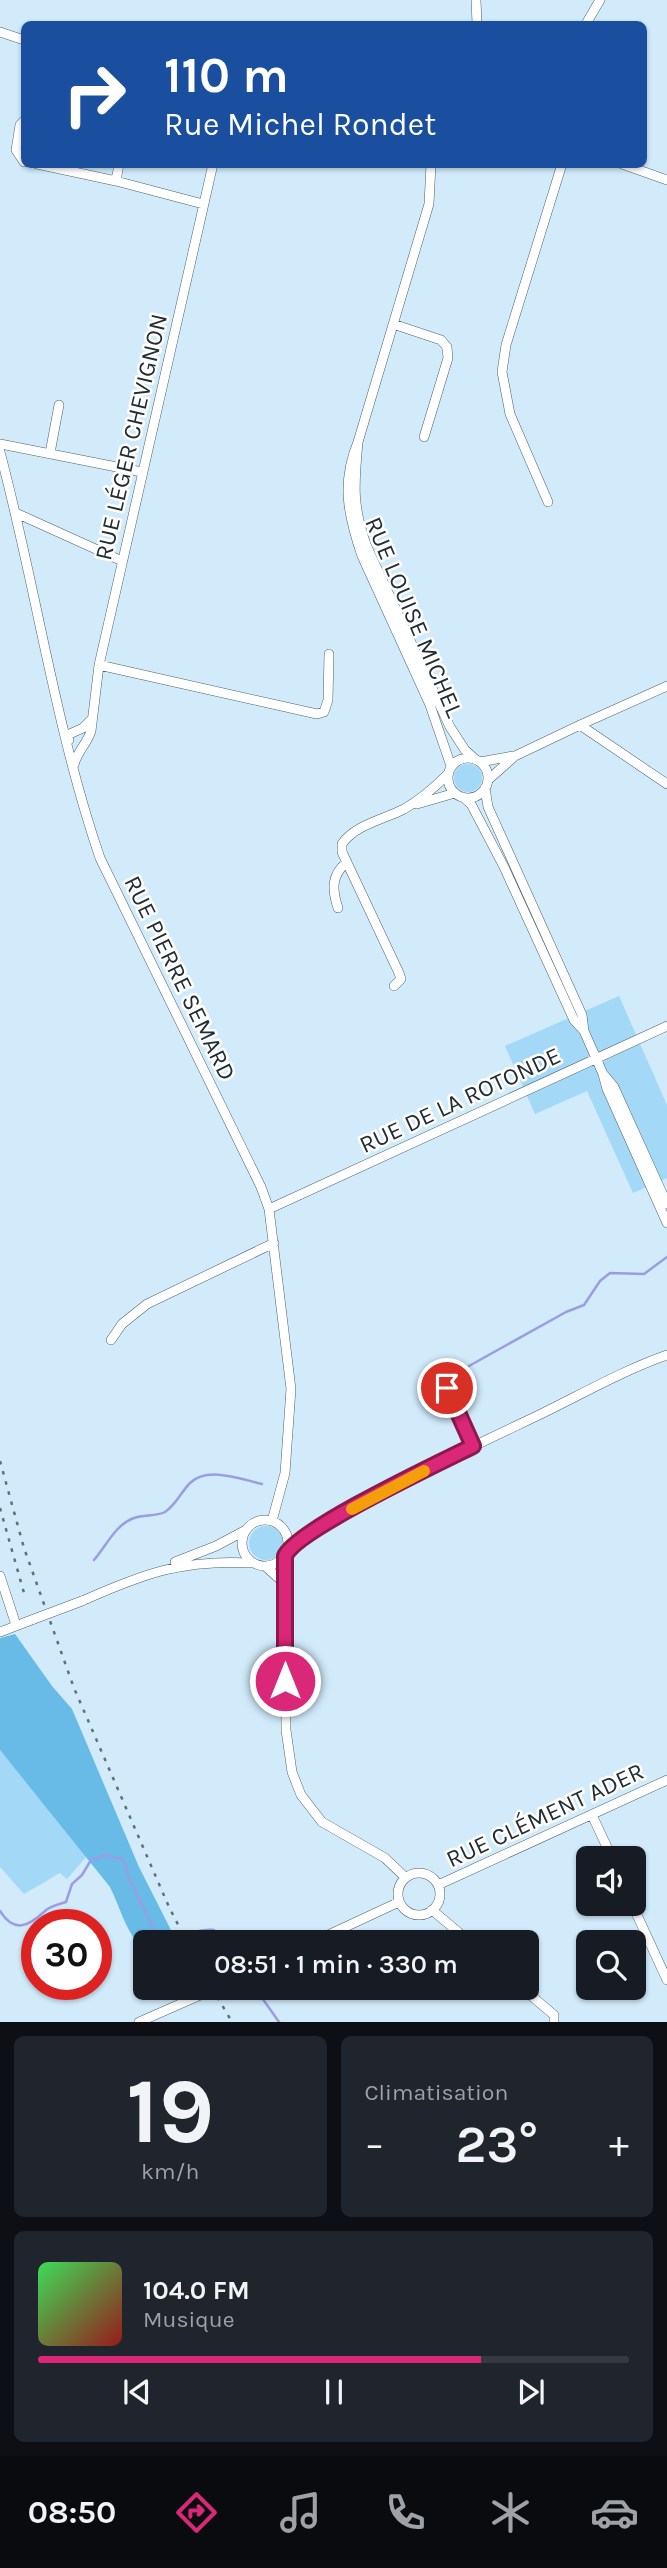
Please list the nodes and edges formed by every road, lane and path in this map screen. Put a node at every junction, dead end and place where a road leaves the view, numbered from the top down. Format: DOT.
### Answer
graph roads {
  1 [pos="476,0"];
  2 [pos="600,0"];
  3 [pos="477,21"];
  4 [pos="588,21"];
  5 [pos="0,32"];
  6 [pos="21,39"];
  7 [pos="21,124"];
  8 [pos="21,158"];
  9 [pos="56,168"];
  10 [pos="118,168"];
  11 [pos="212,168"];
  12 [pos="431,168"];
  13 [pos="561,168"];
  14 [pos="633,168"];
  15 [pos="667,180"];
  16 [pos="116,181"];
  17 [pos="203,204"];
  18 [pos="393,324"];
  19 [pos="59,405"];
  20 [pos="424,437"];
  21 [pos="358,442"];
  22 [pos="0,444"];
  23 [pos="0,452"];
  24 [pos="50,453"];
  25 [pos="142,472"];
  26 [pos="548,502"];
  27 [pos="16,513"];
  28 [pos="121,561"];
  29 [pos="329,654"];
  30 [pos="99,665"];
  31 [pos="667,686"];
  32 [pos="92,720"];
  33 [pos="580,725"];
  34 [pos="65,736"];
  35 [pos="82,747"];
  36 [pos="515,756"];
  37 [pos="478,761"];
  38 [pos="74,767"];
  39 [pos="450,770"];
  40 [pos="667,783"];
  41 [pos="486,784"];
  42 [pos="459,795"];
  43 [pos="405,808"];
  44 [pos="347,862"];
  45 [pos="338,908"];
  46 [pos="394,986"];
  47 [pos="667,1026"];
  48 [pos="584,1031"];
  49 [pos="597,1058"];
  50 [pos="603,1074"];
  51 [pos="667,1205"];
  52 [pos="269,1209"];
  53 [pos="667,1223"];
  54 [pos="274,1243"];
  55 [pos="111,1340"];
  56 [pos="664,1356"];
  57 [pos="443,1381"];
  58 [pos="473,1446"];
  59 [pos="333,1520"];
  60 [pos="272,1521"];
  61 [pos="282,1528"];
  62 [pos="246,1530"];
  63 [pos="286,1552"];
  64 [pos="253,1563"];
  65 [pos="265,1566"];
  66 [pos="148,1574"];
  67 [pos="0,1576"];
  68 [pos="285,1584"];
  69 [pos="16,1625"];
  70 [pos="0,1632"];
  71 [pos="667,1780"];
  72 [pos="592,1815"];
  73 [pos="606,1846"];
  74 [pos="405,1877"];
  75 [pos="438,1885"];
  76 [pos="399,1902"];
  77 [pos="432,1910"];
  78 [pos="638,1916"];
  79 [pos="339,1930"];
  80 [pos="456,1930"];
  81 [pos="667,1980"];
  82 [pos="189,2000"];
  83 [pos="536,2000"];
  84 [pos="139,2022"];
  85 [pos="554,2022"];
  1 -- 3 [label="street"];
  2 -- 4 [label="street"];
  5 -- 6 [label="street"];
  7 -- 8 [label="street"];
  9 -- 16 [label="street"];
  10 -- 16 [label="street"];
  11 -- 17 [label="street, RUE LÉGER CHEVIGNON"];
  12 -- 18 [label="street, RUE LOUISE MICHEL"];
  13 -- 26 [label="street"];
  14 -- 15 [label="street"];
  16 -- 17 [label="street"];
  17 -- 25 [label="street, RUE LÉGER CHEVIGNON"];
  18 -- 20 [label="street"];
  18 -- 21 [label="street, RUE LOUISE MICHEL"];
  19 -- 24 [label="street"];
  21 -- 37 [label="street, RUE LOUISE MICHEL"];
  21 -- 39 [label="street, RUE LOUISE MICHEL"];
  22 -- 24 [label="street"];
  23 -- 27 [label="street, RUE PIERRE SEMARD"];
  24 -- 25 [label="street"];
  25 -- 28 [label="street, RUE LÉGER CHEVIGNON"];
  27 -- 28 [label="street"];
  27 -- 34 [label="street, RUE PIERRE SEMARD"];
  28 -- 30 [label="street, RUE LÉGER CHEVIGNON"];
  29 -- 30 [label="street"];
  30 -- 32 [label="street, RUE LÉGER CHEVIGNON"];
  31 -- 33 [label="street"];
  32 -- 34 [label="street"];
  32 -- 35 [label="street, RUE LÉGER CHEVIGNON"];
  33 -- 36 [label="street"];
  33 -- 40 [label="street"];
  34 -- 35 [label="street"];
  34 -- 38 [label="street, RUE PIERRE SEMARD"];
  35 -- 38 [label="street, RUE LÉGER CHEVIGNON"];
  36 -- 37 [label="street"];
  36 -- 41 [label="street"];
  37 -- 39 [label="street"];
  37 -- 41 [label="street"];
  38 -- 52 [label="street, RUE PIERRE SEMARD"];
  39 -- 42 [label="street"];
  39 -- 43 [label="street"];
  41 -- 42 [label="street"];
  41 -- 48 [label="street"];
  42 -- 43 [label="street"];
  42 -- 48 [label="street"];
  43 -- 44 [label="street"];
  44 -- 45 [label="street"];
  44 -- 46 [label="street"];
  47 -- 49 [label="street, RUE DE LA ROTONDE"];
  48 -- 49 [label="street"];
  49 -- 50 [label="street"];
  49 -- 52 [label="street, RUE DE LA ROTONDE"];
  50 -- 51 [label="street"];
  50 -- 53 [label="street"];
  52 -- 54 [label="street, RUE PIERRE SEMARD"];
  54 -- 55 [label="street"];
  54 -- 60 [label="street, RUE PIERRE SEMARD"];
  56 -- 58 [label="street"];
  57 -- 58 [label="street"];
  58 -- 59 [label="street"];
  59 -- 61 [label="street"];
  59 -- 63 [label="street"];
  60 -- 61 [label="street"];
  60 -- 62 [label="street"];
  61 -- 63 [label="street"];
  62 -- 64 [label="street"];
  62 -- 66 [label="street"];
  63 -- 65 [label="street"];
  63 -- 68 [label="street"];
  64 -- 65 [label="street"];
  64 -- 66 [label="street"];
  65 -- 68 [label="street"];
  66 -- 69 [label="street, bridge"];
  67 -- 69 [label="street"];
  68 -- 74 [label="street"];
  69 -- 70 [label="street"];
  71 -- 72 [label="street, RUE CLÉMENT ADER"];
  72 -- 73 [label="street"];
  72 -- 75 [label="street, RUE CLÉMENT ADER"];
  74 -- 75 [label="street"];
  74 -- 76 [label="street"];
  75 -- 77 [label="street"];
  76 -- 77 [label="street"];
  76 -- 79 [label="street"];
  77 -- 80 [label="street"];
  78 -- 81 [label="street"];
  82 -- 84 [label="street, bridge"];
  83 -- 85 [label="street"];
}
